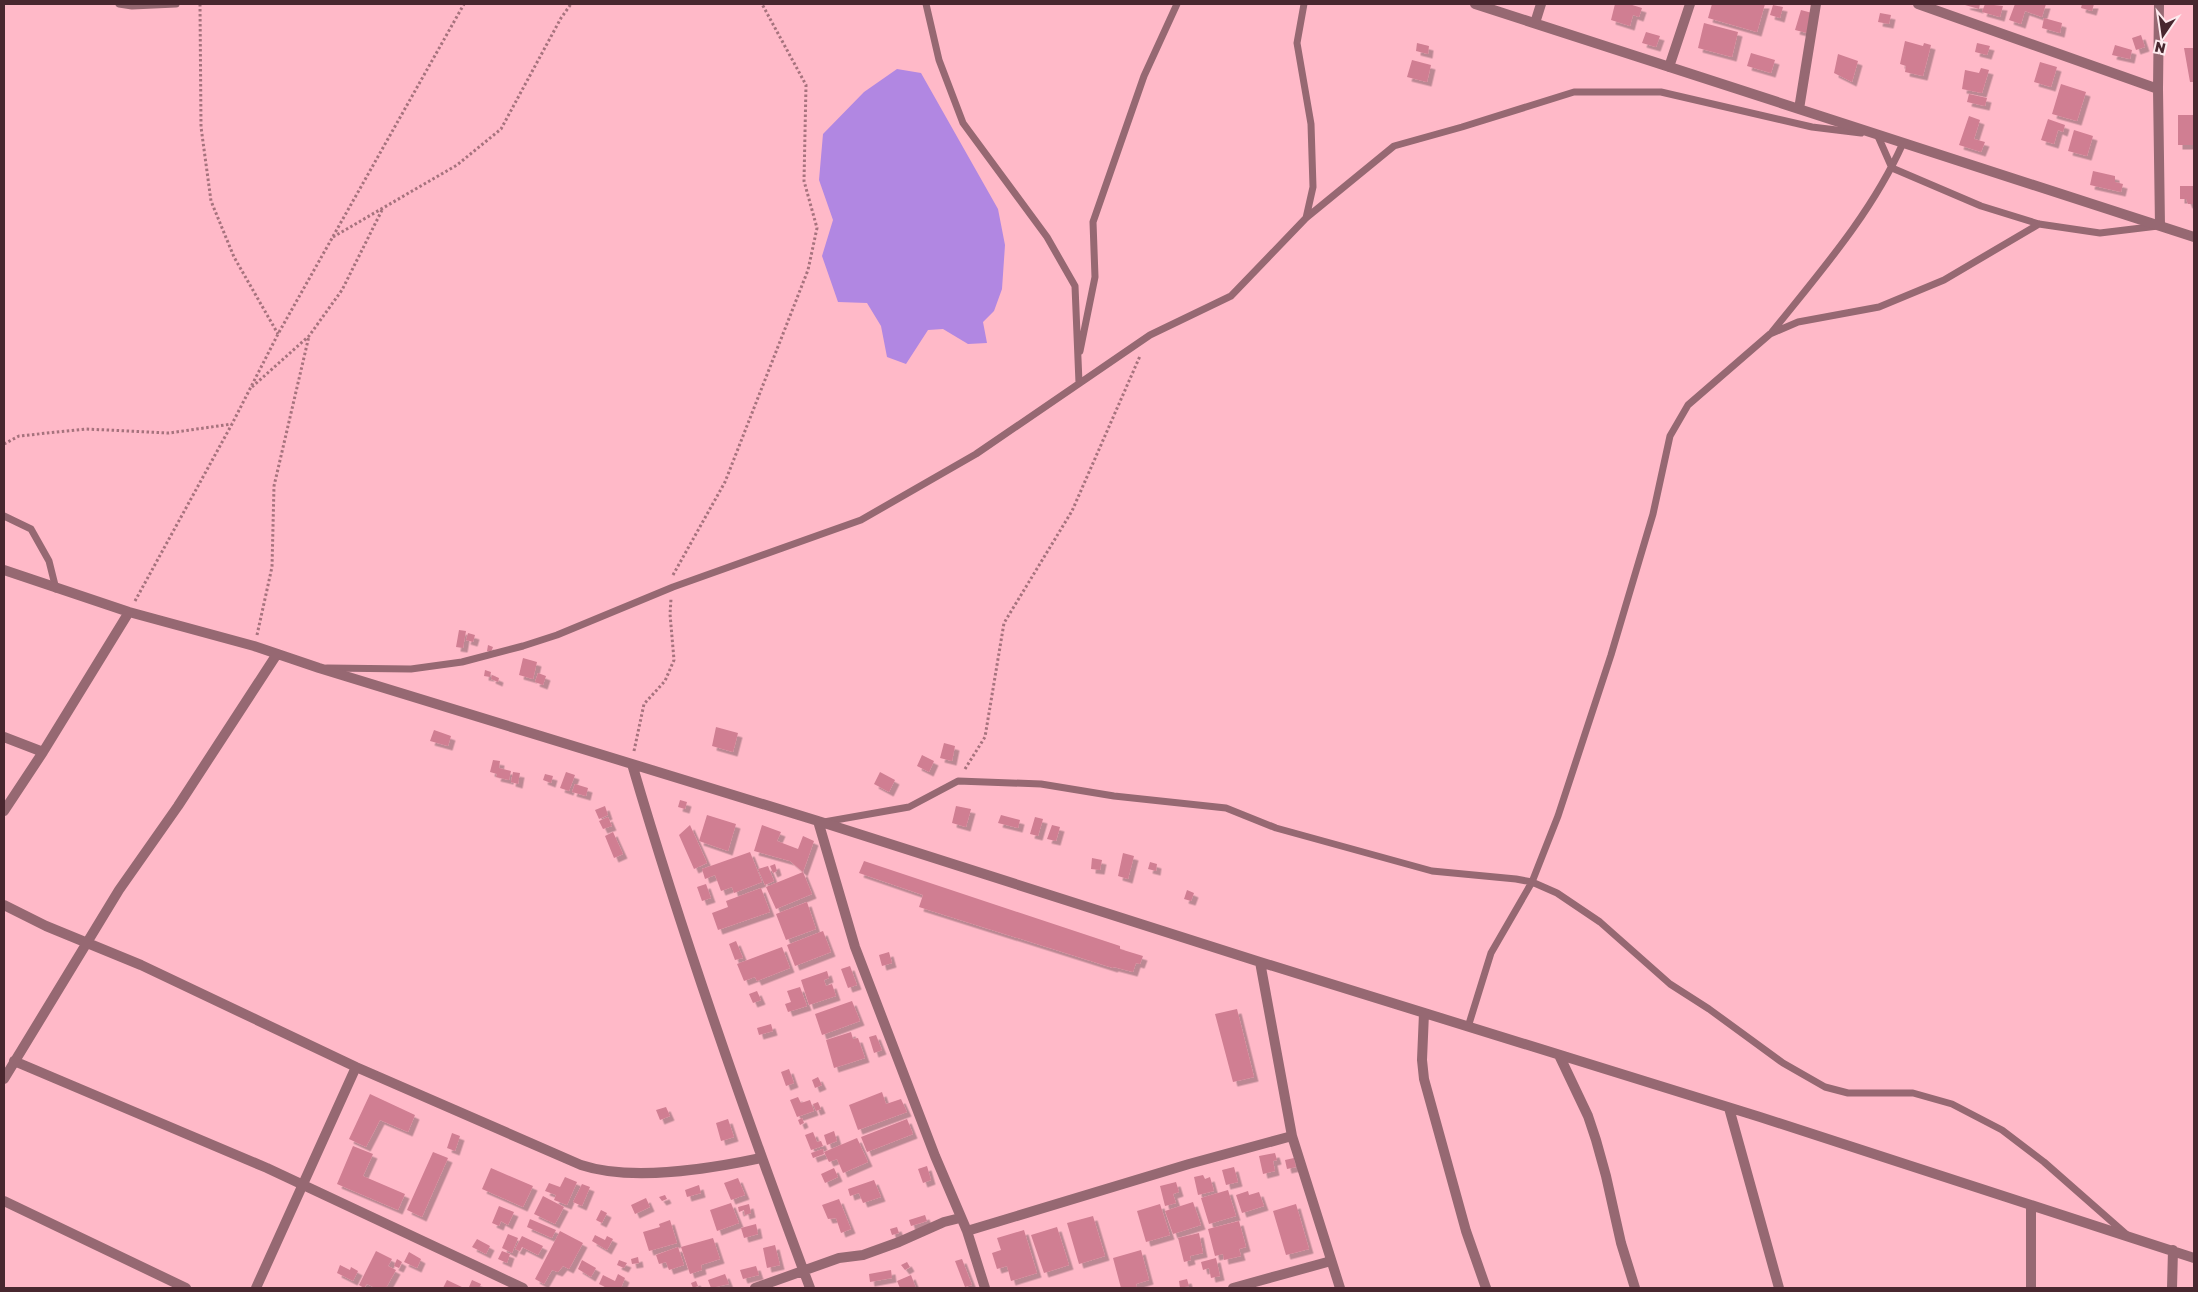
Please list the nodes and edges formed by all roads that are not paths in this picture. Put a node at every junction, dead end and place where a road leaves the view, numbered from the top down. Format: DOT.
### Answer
graph roads {
  1 [pos="119,4"];
  2 [pos="176,4"];
  3 [pos="926,4"];
  4 [pos="1178,4"];
  5 [pos="1304,4"];
  6 [pos="1475,4"];
  7 [pos="1541,4"];
  8 [pos="1690,4"];
  9 [pos="1816,4"];
  10 [pos="1918,4"];
  11 [pos="2159,4"];
  12 [pos="1535,23"];
  13 [pos="1669,67"];
  14 [pos="2158,89"];
  15 [pos="1799,109"];
  16 [pos="1878,134"];
  17 [pos="1904,143"];
  18 [pos="1892,168"];
  19 [pos="1306,218"];
  20 [pos="2039,224"];
  21 [pos="2160,226"];
  22 [pos="2194,237"];
  23 [pos="1770,334"];
  24 [pos="1078,362"];
  25 [pos="1078,383"];
  26 [pos="4,516"];
  27 [pos="4,570"];
  28 [pos="56,589"];
  29 [pos="129,612"];
  30 [pos="277,654"];
  31 [pos="319,668"];
  32 [pos="4,737"];
  33 [pos="43,752"];
  34 [pos="632,764"];
  35 [pos="4,811"];
  36 [pos="821,822"];
  37 [pos="1532,882"];
  38 [pos="4,905"];
  39 [pos="85,942"];
  40 [pos="1260,962"];
  41 [pos="1424,1013"];
  42 [pos="1468,1027"];
  43 [pos="1559,1055"];
  44 [pos="14,1061"];
  45 [pos="356,1067"];
  46 [pos="4,1078"];
  47 [pos="1729,1108"];
  48 [pos="1292,1136"];
  49 [pos="761,1158"];
  50 [pos="302,1186"];
  51 [pos="4,1201"];
  52 [pos="2031,1205"];
  53 [pos="960,1218"];
  54 [pos="967,1231"];
  55 [pos="2130,1237"];
  56 [pos="2173,1250"];
  57 [pos="2194,1258"];
  58 [pos="1331,1261"];
  59 [pos="804,1272"];
  60 [pos="186,1288"];
  61 [pos="256,1288"];
  62 [pos="523,1288"];
  63 [pos="755,1288"];
  64 [pos="810,1288"];
  65 [pos="985,1288"];
  66 [pos="1234,1288"];
  67 [pos="1340,1288"];
  68 [pos="1486,1288"];
  69 [pos="1635,1288"];
  70 [pos="1779,1288"];
  71 [pos="2031,1288"];
  72 [pos="2172,1288"];
  1 -- 2 [label="lane"];
  3 -- 24 [label="lane"];
  4 -- 24 [label="lane"];
  5 -- 19 [label="lane"];
  6 -- 12 [label="street"];
  7 -- 12 [label="street"];
  8 -- 13 [label="street"];
  9 -- 15 [label="street"];
  10 -- 14 [label="street"];
  11 -- 14 [label="street"];
  12 -- 13 [label="street"];
  13 -- 15 [label="street"];
  14 -- 21 [label="street"];
  15 -- 16 [label="street"];
  16 -- 17 [label="street"];
  16 -- 18 [label="lane"];
  16 -- 19 [label="lane"];
  17 -- 18 [label="lane"];
  17 -- 21 [label="street"];
  18 -- 20 [label="lane"];
  18 -- 23 [label="lane"];
  19 -- 25 [label="lane"];
  20 -- 21 [label="lane"];
  20 -- 23 [label="lane"];
  21 -- 22 [label="street"];
  23 -- 37 [label="lane"];
  24 -- 25 [label="lane"];
  25 -- 31 [label="lane"];
  26 -- 28 [label="lane"];
  27 -- 28 [label="street"];
  28 -- 29 [label="street"];
  29 -- 30 [label="street"];
  29 -- 33 [label="street"];
  30 -- 31 [label="street"];
  30 -- 39 [label="street"];
  31 -- 34 [label="street"];
  32 -- 33 [label="street"];
  33 -- 35 [label="street"];
  34 -- 36 [label="street"];
  34 -- 49 [label="street"];
  36 -- 37 [label="lane"];
  36 -- 40 [label="street"];
  36 -- 53 [label="street"];
  37 -- 42 [label="lane"];
  37 -- 55 [label="lane"];
  38 -- 39 [label="street"];
  39 -- 44 [label="street"];
  39 -- 45 [label="street"];
  40 -- 41 [label="street"];
  40 -- 48 [label="street"];
  41 -- 42 [label="street"];
  41 -- 68 [label="street"];
  42 -- 43 [label="street"];
  43 -- 47 [label="street"];
  43 -- 69 [label="street"];
  44 -- 46 [label="street"];
  44 -- 50 [label="street"];
  45 -- 49 [label="street"];
  45 -- 50 [label="street"];
  47 -- 52 [label="street"];
  47 -- 70 [label="street"];
  48 -- 54 [label="street"];
  48 -- 58 [label="street"];
  49 -- 59 [label="street"];
  50 -- 61 [label="street"];
  50 -- 62 [label="street"];
  51 -- 60 [label="street"];
  52 -- 55 [label="street"];
  52 -- 71 [label="street"];
  53 -- 54 [label="street"];
  53 -- 59 [label="street"];
  54 -- 65 [label="street"];
  55 -- 56 [label="street"];
  56 -- 57 [label="street"];
  56 -- 72 [label="street"];
  58 -- 66 [label="street"];
  58 -- 67 [label="street"];
  59 -- 63 [label="street"];
  59 -- 64 [label="street"];
}
